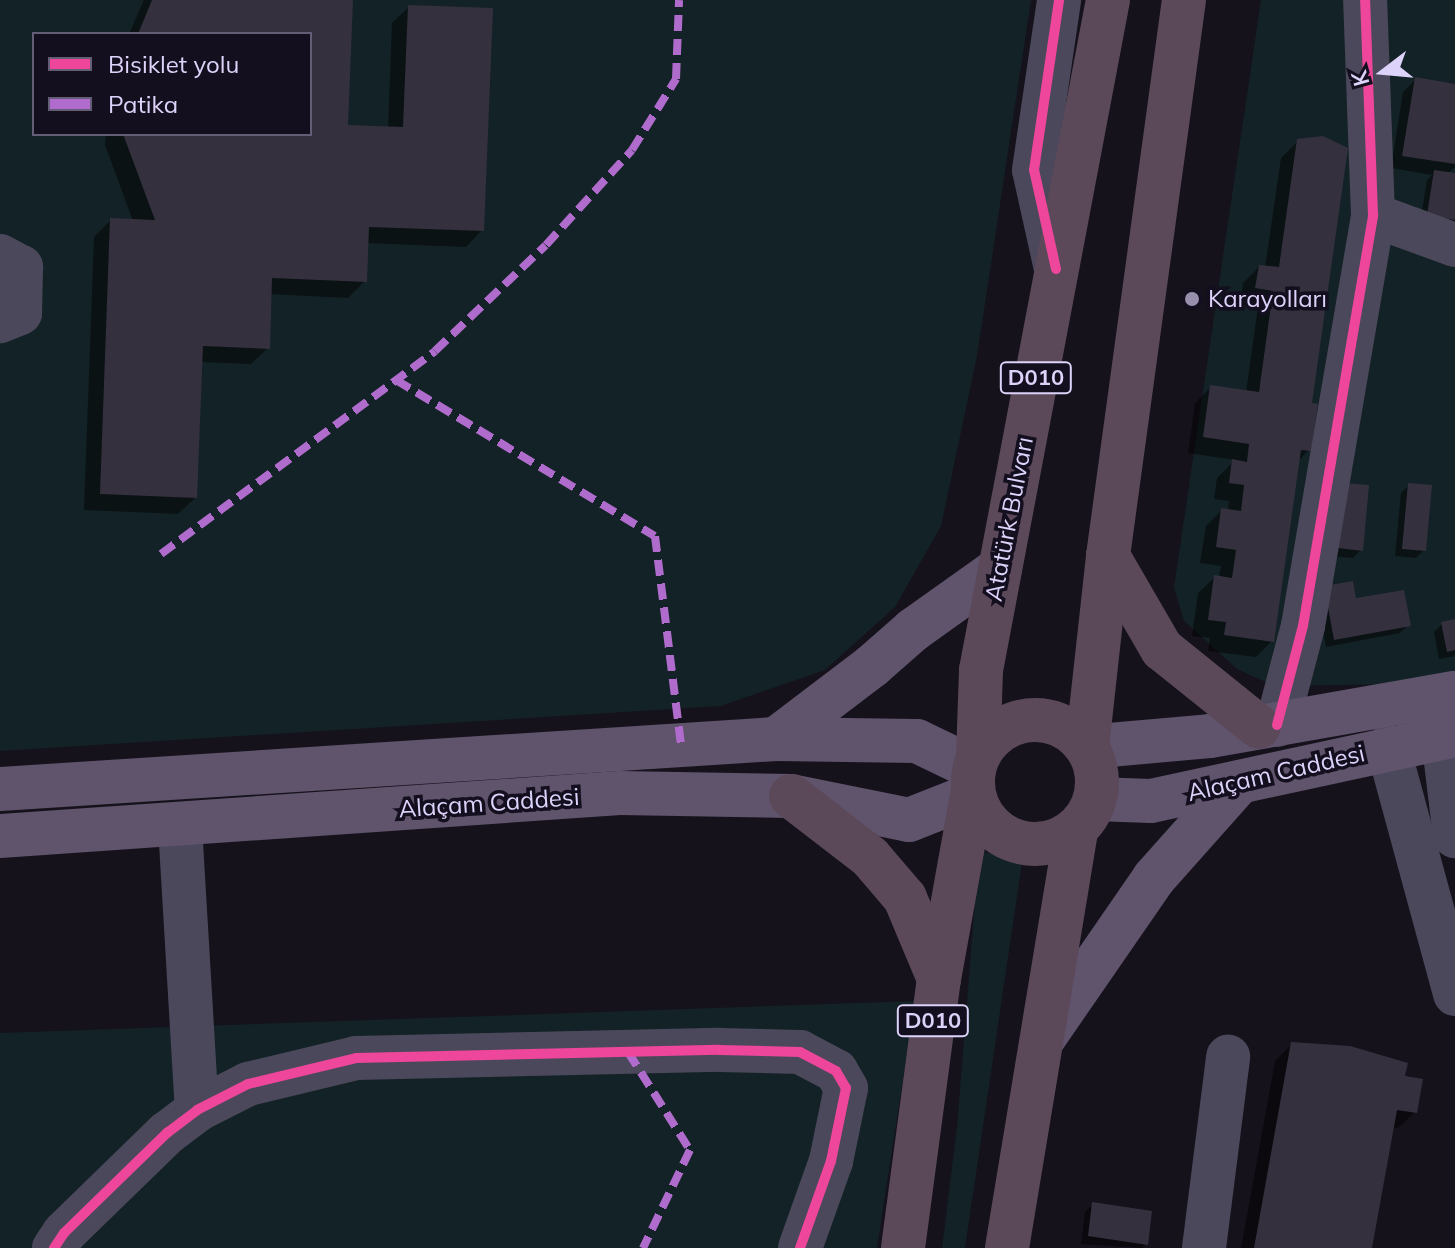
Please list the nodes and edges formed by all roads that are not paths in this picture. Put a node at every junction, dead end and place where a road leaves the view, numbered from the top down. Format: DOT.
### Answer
graph roads {
  1 [pos="1059,0"];
  2 [pos="1108,0"];
  3 [pos="1184,0"];
  4 [pos="1365,0"];
  5 [pos="1373,215"];
  6 [pos="1455,245"];
  7 [pos="0,256"];
  8 [pos="1056,269"];
  9 [pos="0,321"];
  10 [pos="1108,556"];
  11 [pos="1000,568"];
  12 [pos="1455,693"];
  13 [pos="1268,726"];
  14 [pos="1449,736"];
  15 [pos="776,739"];
  16 [pos="1087,747"];
  17 [pos="1388,747"];
  18 [pos="974,773"];
  19 [pos="1237,785"];
  20 [pos="0,789"];
  21 [pos="791,796"];
  22 [pos="1086,815"];
  23 [pos="180,826"];
  24 [pos="0,836"];
  25 [pos="1455,836"];
  26 [pos="939,979"];
  27 [pos="1455,994"];
  28 [pos="1043,1039"];
  29 [pos="1228,1057"];
  30 [pos="197,1110"];
  31 [pos="54,1248"];
  32 [pos="800,1248"];
  33 [pos="903,1248"];
  34 [pos="1007,1248"];
  35 [pos="1204,1248"];
  1 -- 8 [label="street"];
  2 -- 8 [label="highway, Atatürk Bulvarı / D010"];
  3 -- 10 [label="highway"];
  4 -- 5 [label="street"];
  5 -- 6 [label="street"];
  5 -- 13 [label="street"];
  7 -- 9 [label="street"];
  8 -- 11 [label="highway, Atatürk Bulvarı / D010"];
  10 -- 13 [label="highway"];
  10 -- 16 [label="highway"];
  11 -- 15 [label="main road"];
  11 -- 18 [label="highway, Atatürk Bulvarı / D010"];
  12 -- 13 [label="main road, Alaçam Caddesi"];
  13 -- 16 [label="main road, Alaçam Caddesi"];
  14 -- 17 [label="main road, Alaçam Caddesi"];
  14 -- 25 [label="street"];
  15 -- 18 [label="main road, Alaçam Caddesi"];
  15 -- 20 [label="main road, Alaçam Caddesi"];
  16 -- 18 [label="highway"];
  16 -- 22 [label="highway"];
  17 -- 19 [label="main road, Alaçam Caddesi"];
  17 -- 27 [label="street"];
  18 -- 21 [label="main road, Alaçam Caddesi"];
  18 -- 22 [label="highway"];
  18 -- 26 [label="highway, Atatürk Bulvarı / D010"];
  19 -- 22 [label="main road, Alaçam Caddesi"];
  19 -- 28 [label="main road"];
  21 -- 23 [label="main road, Alaçam Caddesi"];
  21 -- 26 [label="highway"];
  22 -- 28 [label="highway"];
  23 -- 24 [label="main road, Alaçam Caddesi"];
  23 -- 30 [label="street"];
  26 -- 33 [label="highway, Atatürk Bulvarı / D010"];
  28 -- 34 [label="highway"];
  29 -- 35 [label="street"];
  30 -- 31 [label="street"];
  30 -- 32 [label="street"];
}
